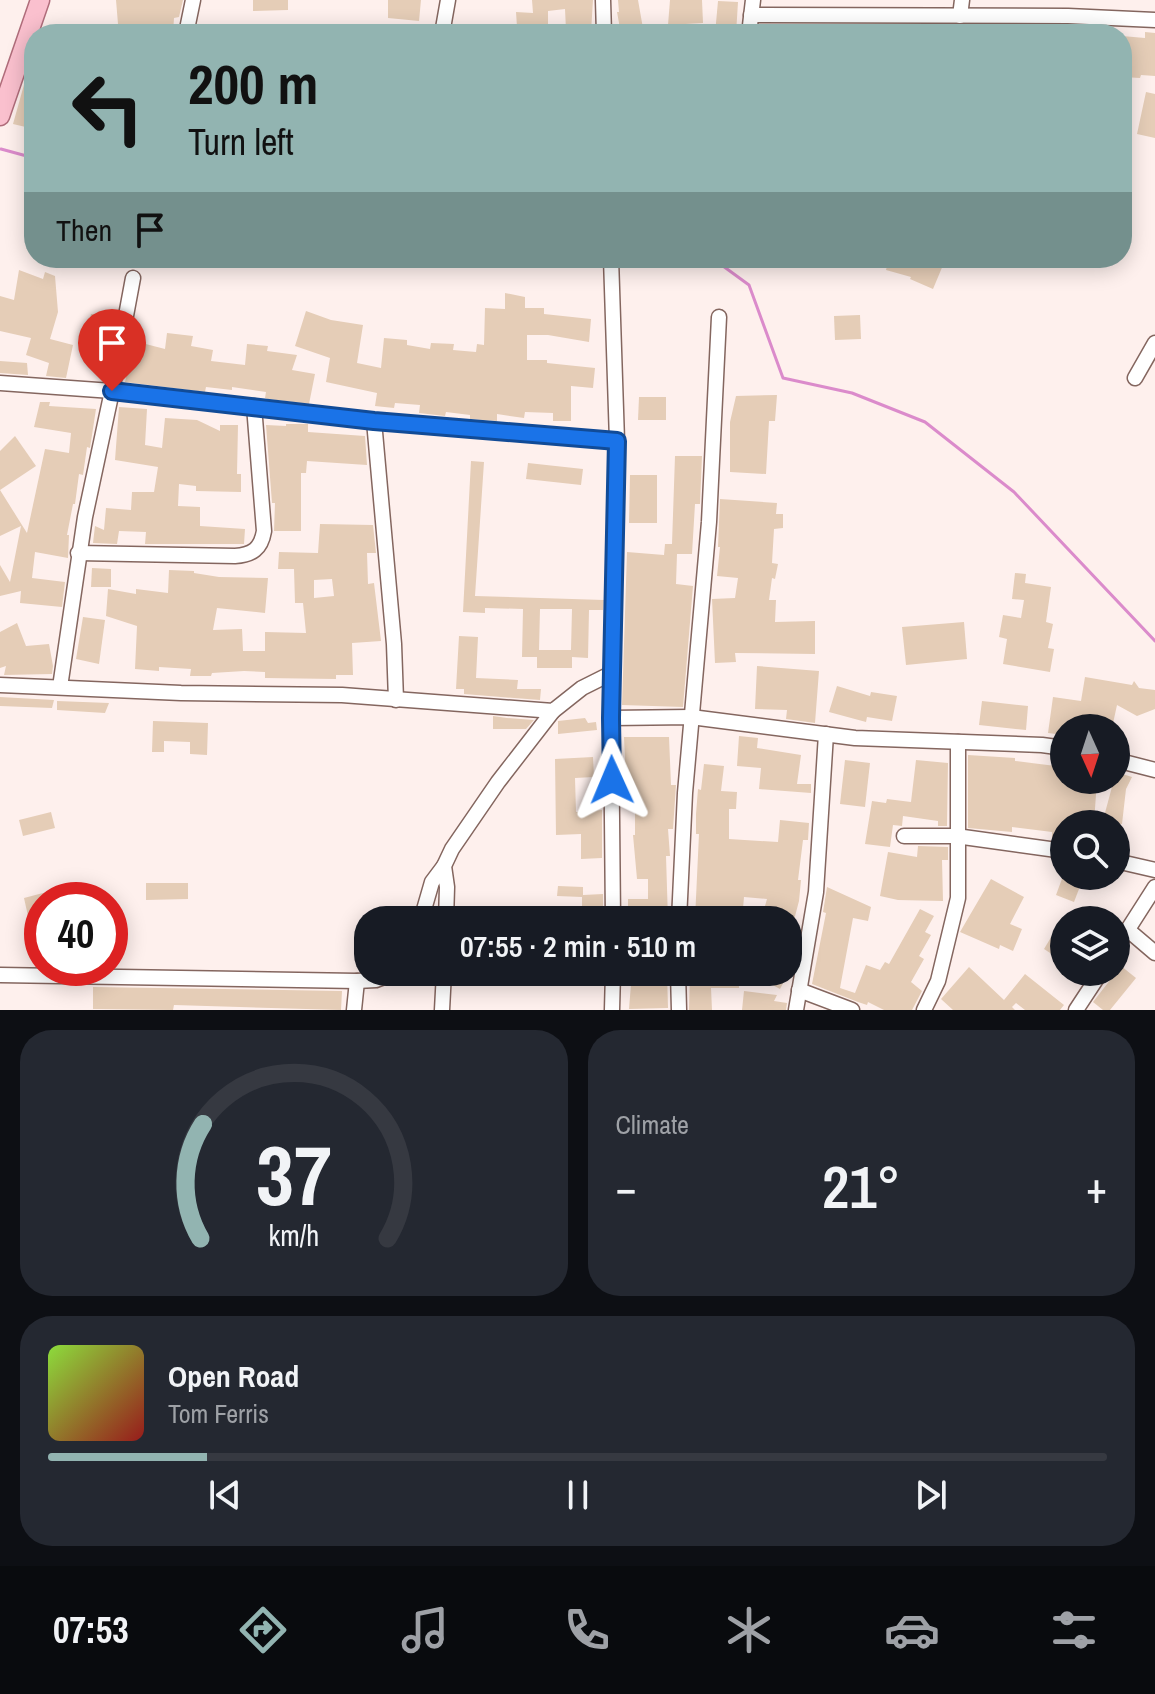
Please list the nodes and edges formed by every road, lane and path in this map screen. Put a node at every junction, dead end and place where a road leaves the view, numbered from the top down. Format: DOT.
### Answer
graph roads {
  1 [pos="40,0"];
  2 [pos="193,0"];
  3 [pos="448,0"];
  4 [pos="603,0"];
  5 [pos="962,0"];
  6 [pos="752,8"];
  7 [pos="960,16"];
  8 [pos="1155,20"];
  9 [pos="32,24"];
  10 [pos="188,24"];
  11 [pos="444,24"];
  12 [pos="604,24"];
  13 [pos="24,46"];
  14 [pos="0,116"];
  15 [pos="611,268"];
  16 [pos="133,278"];
  17 [pos="719,317"];
  18 [pos="1155,343"];
  19 [pos="1135,378"];
  20 [pos="0,383"];
  21 [pos="112,391"];
  22 [pos="254,406"];
  23 [pos="374,421"];
  24 [pos="617,441"];
  25 [pos="78,553"];
  26 [pos="612,673"];
  27 [pos="0,685"];
  28 [pos="60,687"];
  29 [pos="396,700"];
  30 [pos="553,711"];
  31 [pos="691,717"];
  32 [pos="611,718"];
  33 [pos="826,734"];
  34 [pos="958,742"];
  35 [pos="1050,746"];
  36 [pos="1130,764"];
  37 [pos="1155,770"];
  38 [pos="904,836"];
  39 [pos="956,836"];
  40 [pos="1050,849"];
  41 [pos="1130,864"];
  42 [pos="444,866"];
  43 [pos="1155,870"];
  44 [pos="1155,887"];
  45 [pos="425,906"];
  46 [pos="446,906"];
  47 [pos="613,906"];
  48 [pos="680,906"];
  49 [pos="1130,927"];
  50 [pos="1130,932"];
  51 [pos="1155,953"];
  52 [pos="0,975"];
  53 [pos="354,981"];
  54 [pos="356,986"];
  55 [pos="443,986"];
  56 [pos="613,986"];
  57 [pos="678,986"];
  58 [pos="1092,986"];
  59 [pos="799,990"];
  60 [pos="354,1010"];
  61 [pos="442,1010"];
  62 [pos="612,1010"];
  63 [pos="679,1010"];
  64 [pos="796,1010"];
  65 [pos="852,1010"];
  66 [pos="924,1010"];
  67 [pos="1076,1010"];
  1 -- 9 [label="main road"];
  2 -- 10 [label="street"];
  3 -- 11 [label="street"];
  4 -- 12 [label="street"];
  5 -- 7 [label="street"];
  6 -- 7 [label="street"];
  7 -- 8 [label="street"];
  13 -- 14 [label="main road"];
  15 -- 24 [label="street"];
  16 -- 21 [label="street"];
  17 -- 31 [label="street"];
  18 -- 19 [label="street"];
  20 -- 21 [label="street"];
  21 -- 22 [label="street"];
  21 -- 25 [label="street"];
  22 -- 23 [label="street"];
  22 -- 25 [label="street"];
  23 -- 24 [label="street"];
  23 -- 29 [label="street"];
  24 -- 26 [label="street"];
  25 -- 28 [label="street"];
  26 -- 30 [label="street"];
  26 -- 32 [label="street"];
  27 -- 28 [label="street"];
  28 -- 29 [label="street"];
  29 -- 30 [label="street"];
  30 -- 42 [label="street"];
  31 -- 32 [label="street"];
  31 -- 33 [label="street"];
  31 -- 48 [label="street"];
  32 -- 47 [label="street"];
  33 -- 34 [label="street"];
  33 -- 59 [label="street"];
  34 -- 35 [label="street"];
  34 -- 39 [label="street"];
  36 -- 37 [label="street"];
  38 -- 39 [label="street"];
  39 -- 40 [label="street"];
  39 -- 66 [label="street"];
  41 -- 43 [label="street"];
  42 -- 45 [label="street"];
  42 -- 46 [label="street"];
  44 -- 49 [label="street"];
  50 -- 51 [label="street"];
  52 -- 53 [label="street"];
  54 -- 60 [label="street"];
  55 -- 61 [label="street"];
  56 -- 62 [label="street"];
  57 -- 63 [label="street"];
  58 -- 67 [label="street"];
  59 -- 64 [label="street"];
  59 -- 65 [label="street"];
}
